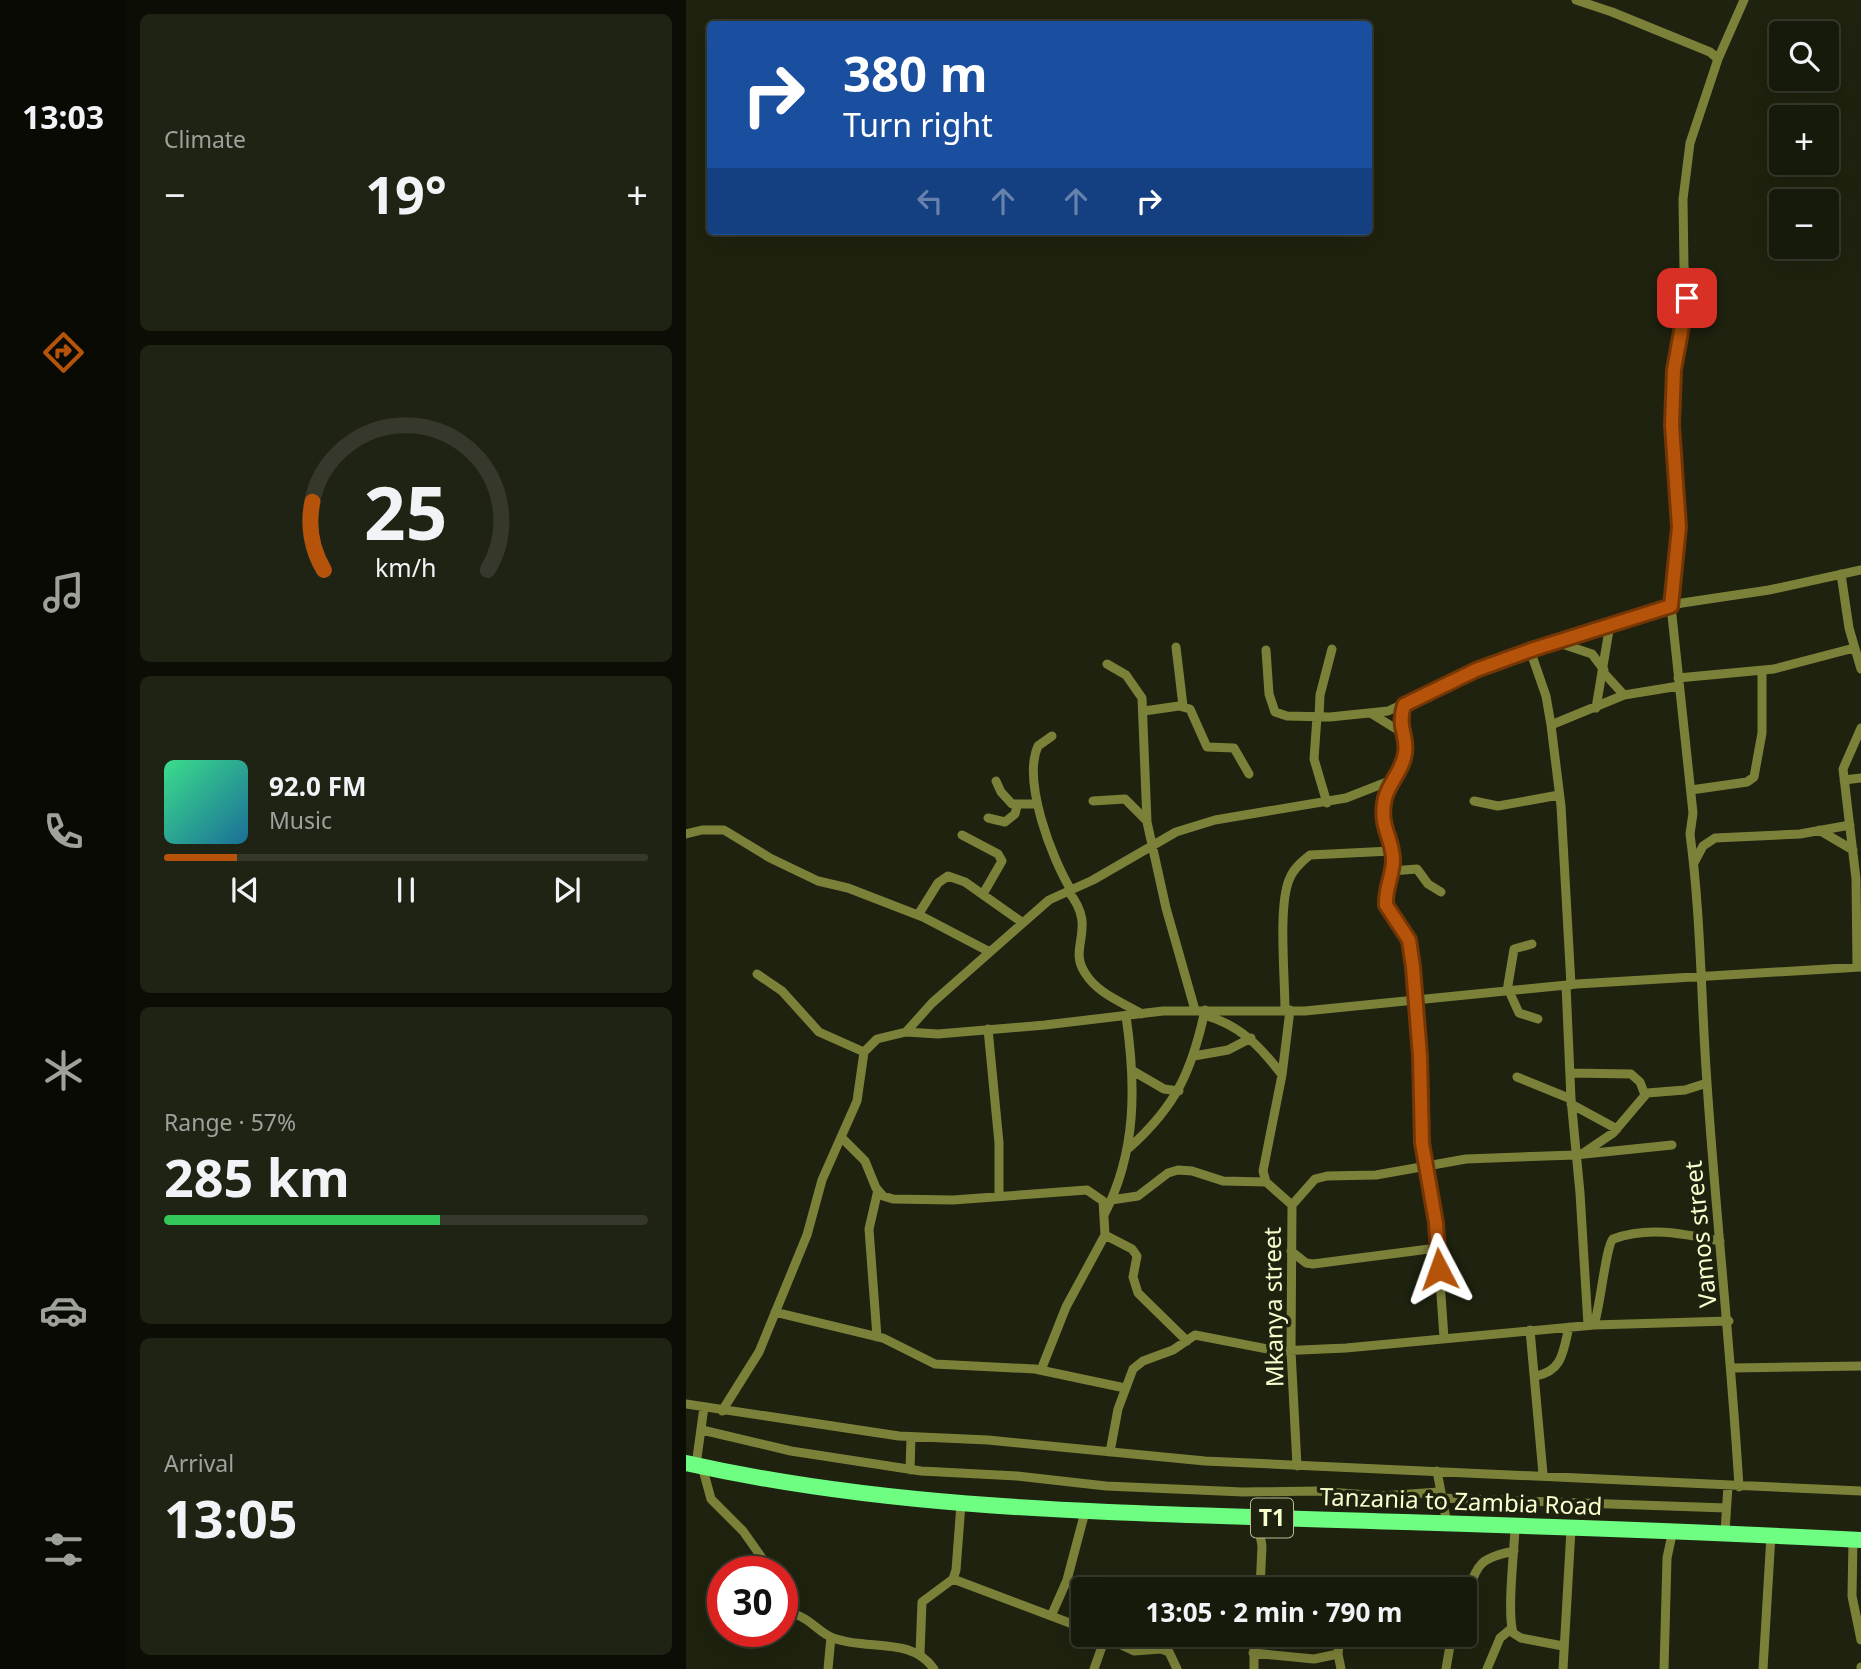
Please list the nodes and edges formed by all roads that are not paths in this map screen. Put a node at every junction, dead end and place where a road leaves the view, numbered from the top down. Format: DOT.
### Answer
graph roads {
  1 [pos="1576,0"];
  2 [pos="1744,0"];
  3 [pos="1718,60"];
  4 [pos="1861,570"];
  5 [pos="1841,575"];
  6 [pos="1671,606"];
  7 [pos="1610,624"];
  8 [pos="1555,642"];
  9 [pos="1176,647"];
  10 [pos="1332,649"];
  11 [pos="1854,649"];
  12 [pos="1266,650"];
  13 [pos="1530,650"];
  14 [pos="1107,664"];
  15 [pos="1861,669"];
  16 [pos="1603,671"];
  17 [pos="1762,671"];
  18 [pos="1679,682"];
  19 [pos="1625,695"];
  20 [pos="1404,705"];
  21 [pos="1183,706"];
  22 [pos="1596,708"];
  23 [pos="1144,710"];
  24 [pos="1371,714"];
  25 [pos="1318,717"];
  26 [pos="1551,725"];
  27 [pos="1861,728"];
  28 [pos="1401,732"];
  29 [pos="1052,736"];
  30 [pos="1250,774"];
  31 [pos="1861,778"];
  32 [pos="1392,780"];
  33 [pos="1844,780"];
  34 [pos="996,781"];
  35 [pos="1691,790"];
  36 [pos="1559,795"];
  37 [pos="1093,801"];
  38 [pos="1474,801"];
  39 [pos="1327,803"];
  40 [pos="1037,804"];
  41 [pos="1017,806"];
  42 [pos="988,818"];
  43 [pos="1147,822"];
  44 [pos="1850,825"];
  45 [pos="1819,830"];
  46 [pos="686,834"];
  47 [pos="962,835"];
  48 [pos="1154,845"];
  49 [pos="1853,850"];
  50 [pos="1391,851"];
  51 [pos="1694,863"];
  52 [pos="1391,871"];
  53 [pos="1069,890"];
  54 [pos="1441,892"];
  55 [pos="983,894"];
  56 [pos="918,915"];
  57 [pos="1023,923"];
  58 [pos="1532,944"];
  59 [pos="988,951"];
  60 [pos="1859,967"];
  61 [pos="758,974"];
  62 [pos="1699,978"];
  63 [pos="1569,985"];
  64 [pos="1508,991"];
  65 [pos="1415,1002"];
  66 [pos="1195,1010"];
  67 [pos="1287,1010"];
  68 [pos="1205,1013"];
  69 [pos="1142,1014"];
  70 [pos="1126,1016"];
  71 [pos="1538,1019"];
  72 [pos="988,1029"];
  73 [pos="906,1032"];
  74 [pos="1251,1038"];
  75 [pos="863,1052"];
  76 [pos="1194,1056"];
  77 [pos="1133,1071"];
  78 [pos="1571,1073"];
  79 [pos="1282,1075"];
  80 [pos="1517,1077"];
  81 [pos="1707,1083"];
  82 [pos="1179,1091"];
  83 [pos="1645,1095"];
  84 [pos="1571,1101"];
  85 [pos="1617,1129"];
  86 [pos="841,1137"];
  87 [pos="1671,1145"];
  88 [pos="1129,1148"];
  89 [pos="1579,1154"];
  90 [pos="1426,1167"];
  91 [pos="1266,1182"];
  92 [pos="878,1190"];
  93 [pos="999,1195"];
  94 [pos="1111,1200"];
  95 [pos="1292,1205"];
  96 [pos="1104,1215"];
  97 [pos="1105,1235"];
  98 [pos="1720,1241"];
  99 [pos="1437,1248"];
  100 [pos="1291,1251"];
  101 [pos="775,1312"];
  102 [pos="1729,1321"];
  103 [pos="1591,1325"];
  104 [pos="1569,1327"];
  105 [pos="1530,1330"];
  106 [pos="877,1337"];
  107 [pos="1444,1338"];
  108 [pos="1187,1341"];
  109 [pos="1291,1351"];
  110 [pos="1861,1366"];
  111 [pos="1732,1368"];
  112 [pos="1041,1370"];
  113 [pos="1536,1376"];
  114 [pos="1125,1388"];
  115 [pos="686,1404"];
  116 [pos="704,1407"];
  117 [pos="722,1410"];
  118 [pos="702,1430"];
  119 [pos="911,1437"];
  120 [pos="1110,1452"];
  121 [pos="695,1465"];
  122 [pos="1297,1466"];
  123 [pos="910,1470"];
  124 [pos="1437,1471"];
  125 [pos="1544,1474"];
  126 [pos="1728,1486"];
  127 [pos="1739,1487"];
  128 [pos="1861,1491"];
  129 [pos="1440,1495"];
  130 [pos="961,1504"];
  131 [pos="1726,1508"];
  132 [pos="1086,1512"];
  133 [pos="1257,1518"];
  134 [pos="1447,1524"];
  135 [pos="1515,1528"];
  136 [pos="1572,1529"];
  137 [pos="1673,1530"];
  138 [pos="1725,1532"];
  139 [pos="1771,1535"];
  140 [pos="1857,1539"];
  141 [pos="1514,1551"];
  142 [pos="761,1556"];
  143 [pos="1261,1577"];
  144 [pos="1474,1577"];
  145 [pos="953,1579"];
  146 [pos="1052,1614"];
  147 [pos="798,1615"];
  148 [pos="1071,1623"];
  149 [pos="1512,1628"];
  150 [pos="831,1637"];
  151 [pos="1861,1640"];
  152 [pos="1563,1646"];
  153 [pos="1099,1647"];
  154 [pos="1125,1647"];
  155 [pos="1253,1647"];
  156 [pos="1266,1647"];
  157 [pos="1339,1647"];
  158 [pos="1450,1647"];
  159 [pos="1338,1654"];
  160 [pos="923,1655"];
  161 [pos="828,1669"];
  162 [pos="920,1669"];
  163 [pos="934,1669"];
  164 [pos="1094,1669"];
  165 [pos="1177,1669"];
  166 [pos="1254,1669"];
  167 [pos="1341,1669"];
  168 [pos="1446,1669"];
  169 [pos="1487,1669"];
  170 [pos="1563,1669"];
  171 [pos="1664,1669"];
  172 [pos="1763,1669"];
  1 -- 3 [label="street"];
  2 -- 3 [label="street, Vamos street"];
  3 -- 6 [label="street, Vamos street"];
  4 -- 5 [label="street"];
  5 -- 6 [label="street"];
  5 -- 11 [label="street"];
  6 -- 7 [label="street"];
  6 -- 18 [label="street, Vamos street"];
  7 -- 8 [label="street"];
  7 -- 16 [label="street"];
  8 -- 13 [label="street"];
  8 -- 16 [label="street"];
  9 -- 21 [label="street"];
  10 -- 25 [label="street"];
  11 -- 15 [label="street"];
  11 -- 17 [label="street"];
  12 -- 25 [label="street"];
  13 -- 20 [label="street"];
  13 -- 26 [label="street"];
  14 -- 23 [label="street"];
  16 -- 19 [label="street"];
  16 -- 22 [label="street"];
  17 -- 18 [label="street"];
  17 -- 35 [label="street"];
  18 -- 19 [label="street"];
  18 -- 35 [label="street, Vamos street"];
  19 -- 22 [label="street"];
  20 -- 24 [label="street"];
  20 -- 28 [label="street"];
  21 -- 23 [label="street"];
  21 -- 30 [label="street"];
  22 -- 26 [label="street"];
  23 -- 43 [label="street"];
  24 -- 25 [label="street"];
  24 -- 28 [label="street"];
  25 -- 39 [label="street"];
  26 -- 36 [label="street"];
  27 -- 33 [label="street"];
  28 -- 32 [label="street"];
  29 -- 40 [label="street"];
  31 -- 33 [label="street"];
  32 -- 39 [label="street"];
  32 -- 50 [label="street"];
  33 -- 44 [label="street"];
  34 -- 41 [label="street"];
  35 -- 51 [label="street, Vamos street"];
  36 -- 38 [label="street"];
  36 -- 63 [label="street"];
  37 -- 43 [label="street"];
  39 -- 48 [label="street"];
  40 -- 41 [label="street"];
  40 -- 53 [label="street"];
  41 -- 42 [label="street"];
  43 -- 48 [label="street"];
  44 -- 45 [label="street"];
  44 -- 49 [label="street"];
  45 -- 49 [label="street"];
  45 -- 51 [label="street"];
  46 -- 56 [label="street"];
  47 -- 55 [label="street"];
  48 -- 53 [label="street"];
  48 -- 66 [label="street"];
  49 -- 60 [label="street"];
  50 -- 52 [label="street"];
  50 -- 67 [label="street"];
  51 -- 62 [label="street, Vamos street"];
  52 -- 54 [label="street"];
  52 -- 65 [label="street"];
  53 -- 57 [label="street"];
  53 -- 69 [label="street"];
  55 -- 56 [label="street"];
  55 -- 57 [label="street"];
  56 -- 59 [label="street"];
  57 -- 59 [label="street"];
  58 -- 64 [label="street"];
  59 -- 73 [label="street"];
  60 -- 62 [label="street"];
  61 -- 75 [label="street"];
  62 -- 63 [label="street"];
  62 -- 81 [label="street, Vamos street"];
  63 -- 64 [label="street"];
  63 -- 78 [label="street"];
  64 -- 65 [label="street"];
  64 -- 71 [label="street"];
  65 -- 67 [label="street"];
  65 -- 90 [label="street"];
  66 -- 68 [label="street"];
  66 -- 69 [label="street"];
  67 -- 68 [label="street"];
  67 -- 79 [label="street"];
  68 -- 74 [label="street"];
  68 -- 76 [label="street"];
  69 -- 70 [label="street"];
  70 -- 72 [label="street"];
  70 -- 77 [label="street"];
  72 -- 73 [label="street"];
  72 -- 93 [label="street"];
  73 -- 75 [label="street"];
  74 -- 76 [label="street"];
  74 -- 79 [label="street"];
  75 -- 86 [label="street"];
  76 -- 82 [label="street"];
  77 -- 82 [label="street"];
  77 -- 88 [label="street"];
  78 -- 83 [label="street"];
  78 -- 84 [label="street"];
  79 -- 91 [label="street"];
  80 -- 84 [label="street"];
  81 -- 83 [label="street"];
  81 -- 98 [label="street, Vamos street"];
  82 -- 88 [label="street"];
  83 -- 85 [label="street"];
  84 -- 85 [label="street"];
  84 -- 89 [label="street"];
  85 -- 89 [label="street"];
  86 -- 92 [label="street"];
  86 -- 101 [label="street"];
  87 -- 89 [label="street, Mkanya street"];
  88 -- 94 [label="street"];
  89 -- 90 [label="street, Mkanya street"];
  89 -- 103 [label="street"];
  90 -- 95 [label="street, Mkanya street"];
  90 -- 99 [label="street"];
  91 -- 94 [label="street"];
  91 -- 95 [label="street"];
  92 -- 93 [label="street"];
  92 -- 106 [label="street"];
  93 -- 96 [label="street"];
  94 -- 96 [label="street"];
  95 -- 100 [label="street, Mkanya street"];
  96 -- 97 [label="street"];
  97 -- 108 [label="street"];
  97 -- 112 [label="street"];
  98 -- 102 [label="street, Vamos street"];
  98 -- 103 [label="street"];
  99 -- 100 [label="street"];
  99 -- 107 [label="street"];
  100 -- 109 [label="street, Mkanya street"];
  101 -- 106 [label="street"];
  101 -- 117 [label="street"];
  102 -- 103 [label="street"];
  102 -- 111 [label="street, Vamos street"];
  103 -- 104 [label="street"];
  104 -- 105 [label="street"];
  104 -- 113 [label="street"];
  105 -- 107 [label="street"];
  105 -- 113 [label="street"];
  106 -- 112 [label="street"];
  107 -- 109 [label="street"];
  108 -- 109 [label="street"];
  108 -- 114 [label="street"];
  109 -- 122 [label="street, Mkanya street"];
  110 -- 111 [label="street"];
  111 -- 127 [label="street, Vamos street"];
  112 -- 114 [label="street"];
  113 -- 125 [label="street"];
  114 -- 120 [label="street"];
  115 -- 116 [label="street"];
  116 -- 117 [label="street"];
  116 -- 118 [label="street"];
  117 -- 119 [label="street"];
  118 -- 121 [label="street"];
  118 -- 123 [label="street"];
  119 -- 120 [label="street"];
  119 -- 123 [label="street"];
  120 -- 122 [label="street"];
  121 -- 130 [label="highway, Tanzania to Zambia Road / T1"];
  121 -- 142 [label="street"];
  122 -- 124 [label="street"];
  123 -- 129 [label="street"];
  124 -- 125 [label="street"];
  124 -- 129 [label="street"];
  125 -- 126 [label="street"];
  126 -- 127 [label="street"];
  126 -- 131 [label="street"];
  127 -- 128 [label="street"];
  129 -- 131 [label="street"];
  129 -- 134 [label="street"];
  130 -- 132 [label="highway, Tanzania to Zambia Road / T1"];
  130 -- 145 [label="street"];
  131 -- 138 [label="street"];
  132 -- 133 [label="highway, Tanzania to Zambia Road / T1"];
  132 -- 146 [label="street"];
  133 -- 134 [label="highway, Tanzania to Zambia Road / T1"];
  133 -- 143 [label="street"];
  134 -- 135 [label="highway, Tanzania to Zambia Road / T1"];
  135 -- 136 [label="highway, Tanzania to Zambia Road / T1"];
  135 -- 141 [label="street"];
  136 -- 137 [label="highway, Tanzania to Zambia Road / T1"];
  136 -- 152 [label="street"];
  137 -- 138 [label="highway, Tanzania to Zambia Road / T1"];
  137 -- 171 [label="street"];
  138 -- 139 [label="highway, Tanzania to Zambia Road / T1"];
  139 -- 140 [label="highway, Tanzania to Zambia Road / T1"];
  139 -- 172 [label="street"];
  140 -- 151 [label="street"];
  141 -- 144 [label="street"];
  141 -- 149 [label="street"];
  145 -- 146 [label="street"];
  145 -- 160 [label="street"];
  146 -- 148 [label="street"];
  147 -- 150 [label="street"];
  149 -- 152 [label="street"];
  149 -- 169 [label="street"];
  150 -- 160 [label="street"];
  150 -- 161 [label="street"];
  152 -- 170 [label="street"];
  153 -- 164 [label="street"];
  154 -- 165 [label="street"];
  155 -- 166 [label="street"];
  156 -- 159 [label="street"];
  157 -- 159 [label="street"];
  158 -- 168 [label="street"];
  159 -- 167 [label="street"];
  160 -- 162 [label="street"];
  160 -- 163 [label="street"];
}
